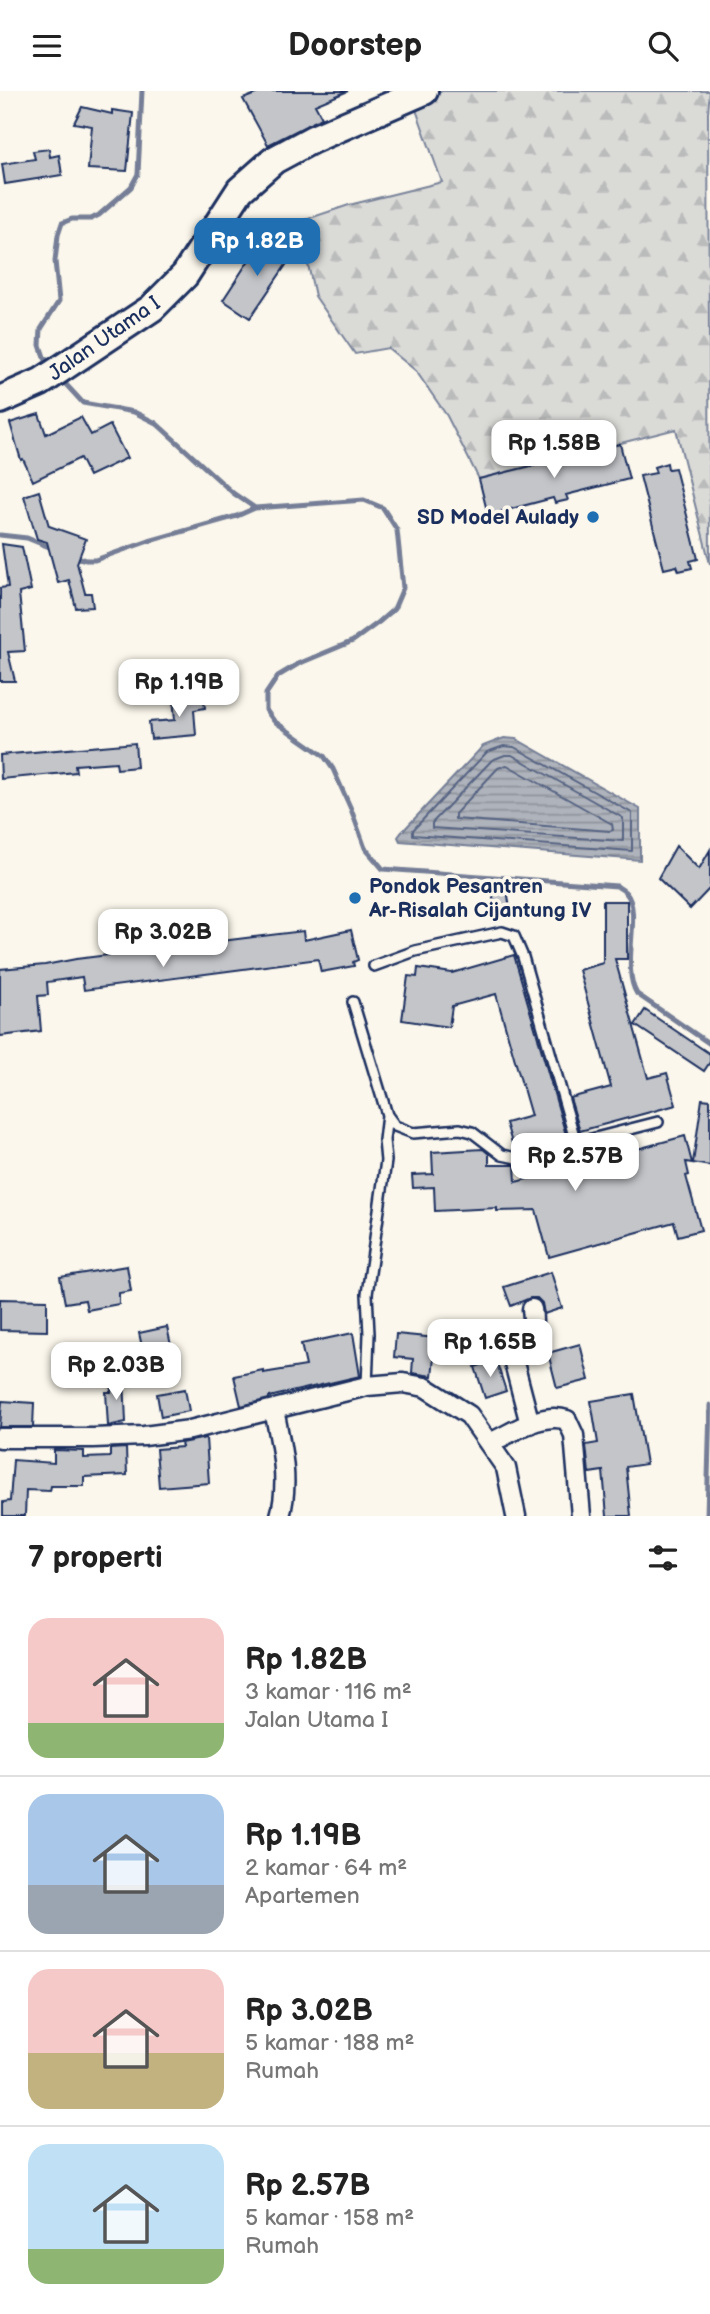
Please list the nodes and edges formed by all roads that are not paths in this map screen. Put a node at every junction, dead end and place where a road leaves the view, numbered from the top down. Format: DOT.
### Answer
graph roads {
  1 [pos="424,91"];
  2 [pos="0,400"];
  3 [pos="374,966"];
  4 [pos="353,1002"];
  5 [pos="387,1115"];
  6 [pos="658,1122"];
  7 [pos="576,1143"];
  8 [pos="532,1309"];
  9 [pos="367,1386"];
  10 [pos="274,1410"];
  11 [pos="530,1424"];
  12 [pos="0,1438"];
  13 [pos="490,1443"];
  14 [pos="280,1516"];
  15 [pos="516,1516"];
  16 [pos="582,1516"];
  1 -- 2 [label="street, Jalan Utama I"];
  3 -- 7 [label="lane"];
  4 -- 5 [label="lane"];
  5 -- 7 [label="lane"];
  5 -- 9 [label="lane"];
  6 -- 7 [label="lane"];
  8 -- 11 [label="street"];
  9 -- 10 [label="street"];
  9 -- 13 [label="street"];
  10 -- 12 [label="street"];
  10 -- 14 [label="street"];
  11 -- 13 [label="street"];
  11 -- 16 [label="street"];
  13 -- 15 [label="street"];
}
